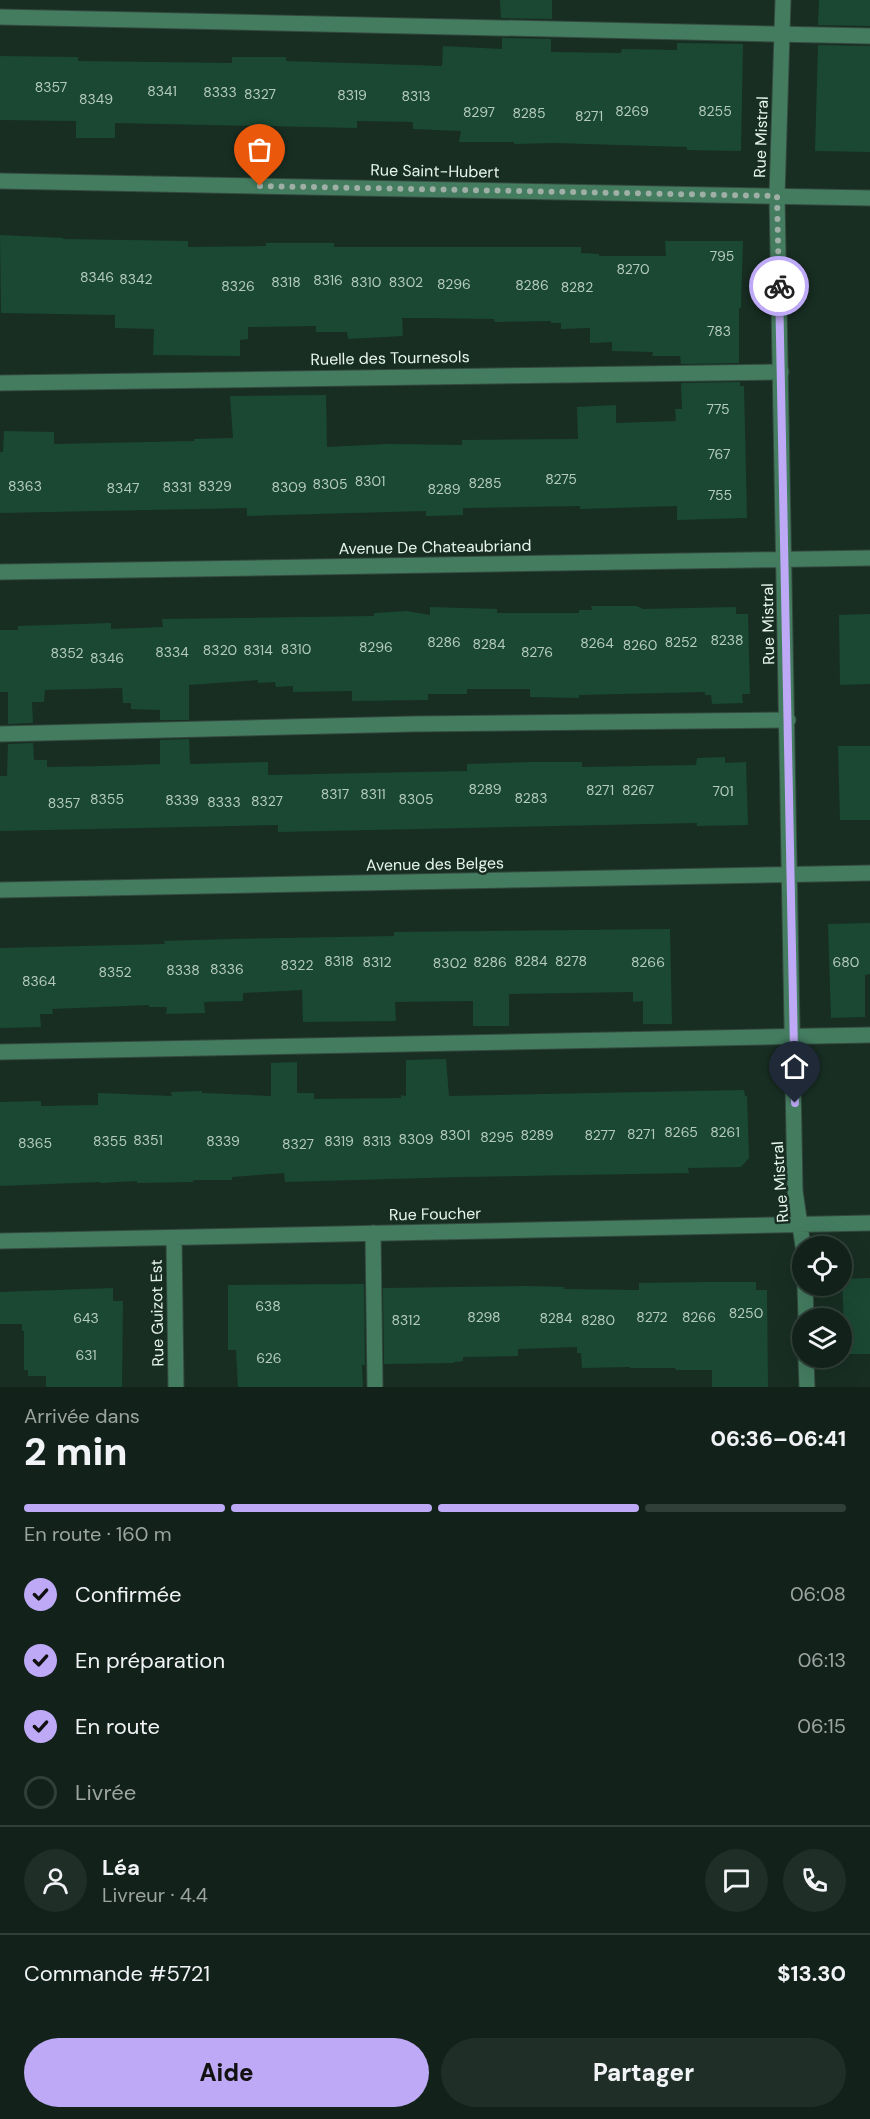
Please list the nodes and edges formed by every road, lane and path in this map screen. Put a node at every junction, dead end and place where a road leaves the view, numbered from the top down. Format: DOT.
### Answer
graph roads {
  1 [pos="783,0"];
  2 [pos="0,17"];
  3 [pos="783,35"];
  4 [pos="870,36"];
  5 [pos="0,181"];
  6 [pos="777,196"];
  7 [pos="870,198"];
  8 [pos="781,372"];
  9 [pos="0,383"];
  10 [pos="785,558"];
  11 [pos="870,558"];
  12 [pos="0,572"];
  13 [pos="788,720"];
  14 [pos="0,734"];
  15 [pos="870,873"];
  16 [pos="790,875"];
  17 [pos="0,890"];
  18 [pos="870,1035"];
  19 [pos="794,1037"];
  20 [pos="0,1052"];
  21 [pos="870,1223"];
  22 [pos="800,1225"];
  23 [pos="373,1233"];
  24 [pos="802,1236"];
  25 [pos="174,1238"];
  26 [pos="0,1241"];
  27 [pos="806,1368"];
  28 [pos="176,1387"];
  29 [pos="375,1387"];
  30 [pos="807,1387"];
  1 -- 3 [label="street, Rue Mistral"];
  2 -- 3 [label="street"];
  3 -- 4 [label="street"];
  3 -- 6 [label="street, Rue Mistral"];
  5 -- 6 [label="street, Rue Saint-Hubert"];
  6 -- 7 [label="street, Rue Saint-Hubert"];
  6 -- 8 [label="street, Rue Mistral"];
  8 -- 9 [label="street, Ruelle des Tournesols"];
  8 -- 10 [label="street, Rue Mistral"];
  10 -- 11 [label="street, Avenue De Chateaubriand"];
  10 -- 12 [label="street, Avenue De Chateaubriand"];
  10 -- 13 [label="street, Rue Mistral"];
  13 -- 14 [label="street"];
  13 -- 16 [label="street, Rue Mistral"];
  15 -- 16 [label="street, Avenue des Belges"];
  16 -- 17 [label="street, Avenue des Belges"];
  16 -- 19 [label="street, Rue Mistral"];
  18 -- 19 [label="street"];
  19 -- 20 [label="street"];
  19 -- 22 [label="street, Rue Mistral"];
  21 -- 22 [label="street, Rue Foucher"];
  22 -- 23 [label="street, Rue Foucher"];
  22 -- 24 [label="street, Rue Mistral"];
  23 -- 25 [label="street, Rue Foucher"];
  23 -- 29 [label="street"];
  25 -- 26 [label="street, Rue Foucher"];
  25 -- 28 [label="street, Rue Guizot Est"];
  27 -- 30 [label="street"];
}
